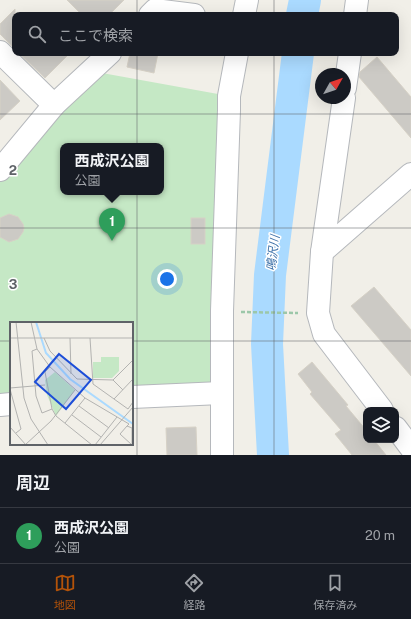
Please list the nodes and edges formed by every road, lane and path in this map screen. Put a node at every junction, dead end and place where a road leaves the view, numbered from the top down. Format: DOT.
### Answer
graph roads {
  1 [pos="247,0"];
  2 [pos="357,0"];
  3 [pos="153,12"];
  4 [pos="171,12"];
  5 [pos="245,12"];
  6 [pos="355,12"];
  7 [pos="0,52"];
  8 [pos="107,56"];
  9 [pos="236,56"];
  10 [pos="350,56"];
  11 [pos="348,68"];
  12 [pos="343,104"];
  13 [pos="54,105"];
  14 [pos="0,170"];
  15 [pos="411,174"];
  16 [pos="322,252"];
  17 [pos="247,312"];
  18 [pos="285,313"];
  19 [pos="221,392"];
  20 [pos="133,398"];
  21 [pos="10,404"];
  22 [pos="0,405"];
  23 [pos="380,407"];
  24 [pos="399,432"];
  25 [pos="411,448"];
  26 [pos="222,455"];
  1 -- 5 [label="street"];
  2 -- 6 [label="street"];
  3 -- 4 [label="street"];
  7 -- 13 [label="street"];
  8 -- 13 [label="street"];
  9 -- 19 [label="street"];
  10 -- 11 [label="street"];
  12 -- 16 [label="street"];
  13 -- 14 [label="street"];
  15 -- 16 [label="street"];
  16 -- 23 [label="street"];
  17 -- 18 [label="path"];
  19 -- 20 [label="street"];
  19 -- 26 [label="street"];
  21 -- 22 [label="street"];
  24 -- 25 [label="street"];
}
